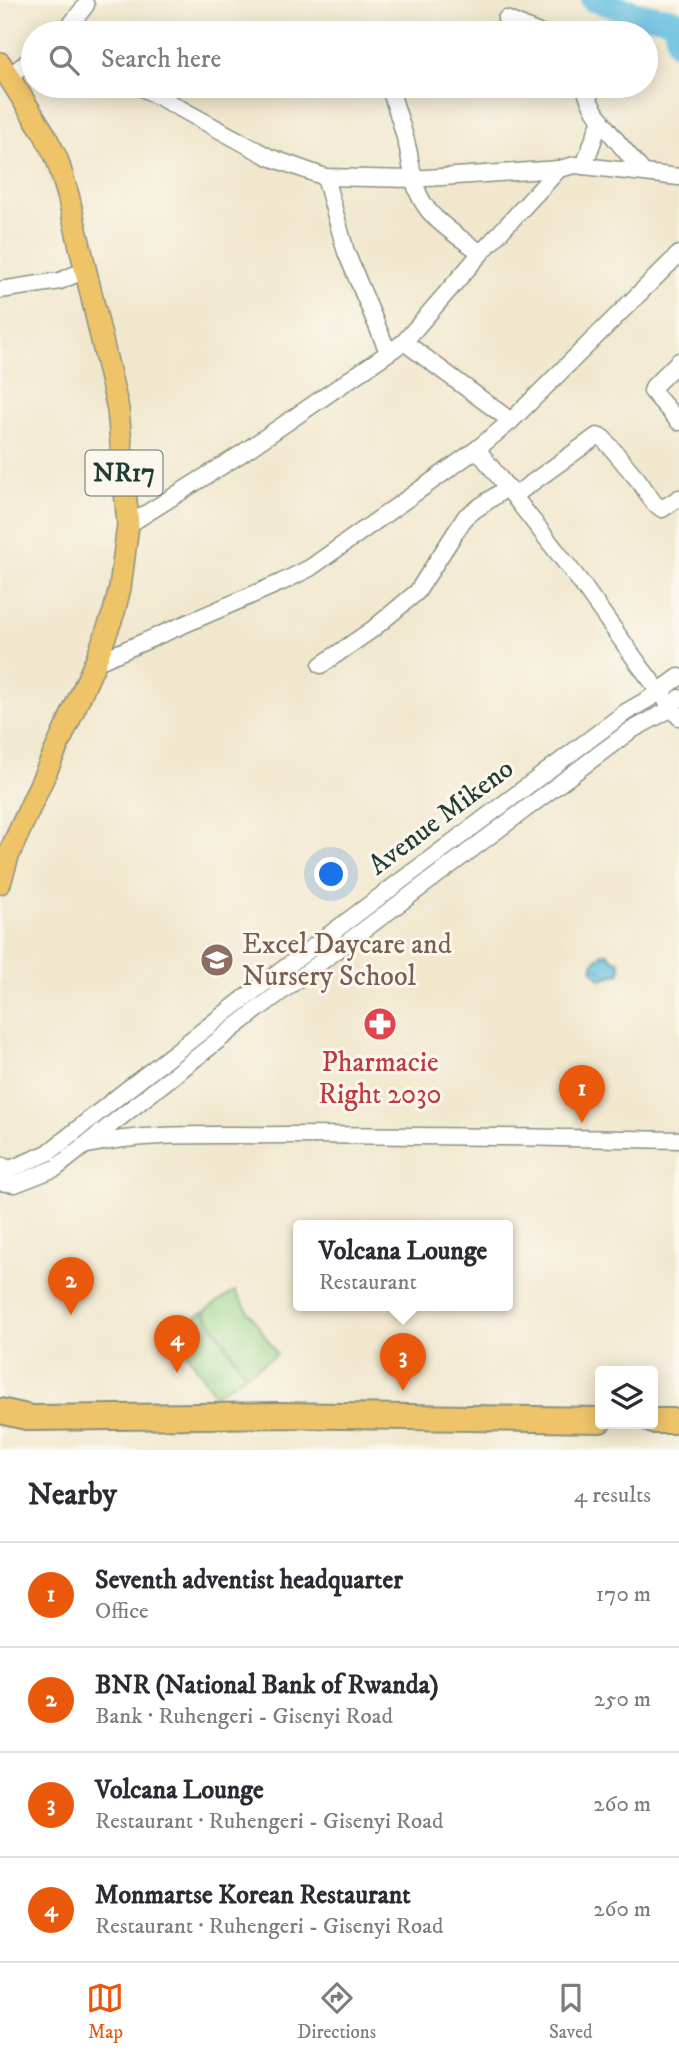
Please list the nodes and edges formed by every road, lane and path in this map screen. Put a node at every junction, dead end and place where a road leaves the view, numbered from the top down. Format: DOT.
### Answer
graph roads {
  1 [pos="86,5"];
  2 [pos="506,19"];
  3 [pos="73,21"];
  4 [pos="511,21"];
  5 [pos="5,69"];
  6 [pos="21,95"];
  7 [pos="23,98"];
  8 [pos="161,98"];
  9 [pos="393,98"];
  10 [pos="589,98"];
  11 [pos="601,119"];
  12 [pos="584,166"];
  13 [pos="559,170"];
  14 [pos="643,172"];
  15 [pos="325,177"];
  16 [pos="679,177"];
  17 [pos="412,179"];
  18 [pos="481,253"];
  19 [pos="679,254"];
  20 [pos="85,270"];
  21 [pos="0,290"];
  22 [pos="404,342"];
  23 [pos="388,352"];
  24 [pos="679,361"];
  25 [pos="511,421"];
  26 [pos="679,422"];
  27 [pos="477,449"];
  28 [pos="511,491"];
  29 [pos="679,498"];
  30 [pos="128,525"];
  31 [pos="95,663"];
  32 [pos="321,665"];
  33 [pos="679,677"];
  34 [pos="660,692"];
  35 [pos="676,707"];
  36 [pos="0,883"];
  37 [pos="116,1098"];
  38 [pos="118,1118"];
  39 [pos="65,1139"];
  40 [pos="117,1139"];
  41 [pos="679,1140"];
  42 [pos="83,1146"];
  43 [pos="0,1165"];
  44 [pos="0,1182"];
  45 [pos="0,1411"];
  46 [pos="595,1420"];
  47 [pos="658,1421"];
  48 [pos="679,1421"];
  1 -- 3 [label="street"];
  2 -- 4 [label="street"];
  5 -- 6 [label="main road, NR17"];
  7 -- 20 [label="main road, NR17"];
  8 -- 15 [label="street"];
  9 -- 17 [label="street"];
  10 -- 11 [label="street"];
  11 -- 12 [label="street"];
  11 -- 14 [label="street"];
  12 -- 13 [label="street"];
  12 -- 14 [label="street"];
  13 -- 17 [label="street"];
  13 -- 18 [label="street"];
  14 -- 16 [label="street"];
  15 -- 17 [label="street"];
  15 -- 23 [label="street"];
  17 -- 18 [label="street"];
  18 -- 22 [label="street"];
  19 -- 25 [label="street"];
  20 -- 21 [label="street"];
  20 -- 30 [label="main road, NR17"];
  22 -- 23 [label="street"];
  22 -- 25 [label="street"];
  23 -- 30 [label="street"];
  24 -- 26 [label="street"];
  25 -- 27 [label="street"];
  27 -- 28 [label="street"];
  27 -- 31 [label="street"];
  28 -- 29 [label="street"];
  28 -- 32 [label="street"];
  28 -- 34 [label="street"];
  30 -- 31 [label="main road, NR17"];
  31 -- 36 [label="main road, NR17"];
  33 -- 34 [label="street, Avenue Mikeno"];
  34 -- 35 [label="street"];
  34 -- 37 [label="street, Avenue Mikeno"];
  35 -- 38 [label="street, Avenue Mikeno"];
  37 -- 38 [label="street"];
  37 -- 39 [label="street, Avenue Mikeno"];
  38 -- 40 [label="street"];
  38 -- 42 [label="street, Avenue Mikeno"];
  39 -- 42 [label="street"];
  39 -- 43 [label="street, Avenue Mikeno"];
  40 -- 41 [label="street"];
  40 -- 42 [label="street"];
  42 -- 44 [label="street, Avenue Mikeno"];
  45 -- 46 [label="highway"];
  47 -- 48 [label="highway"];
}
